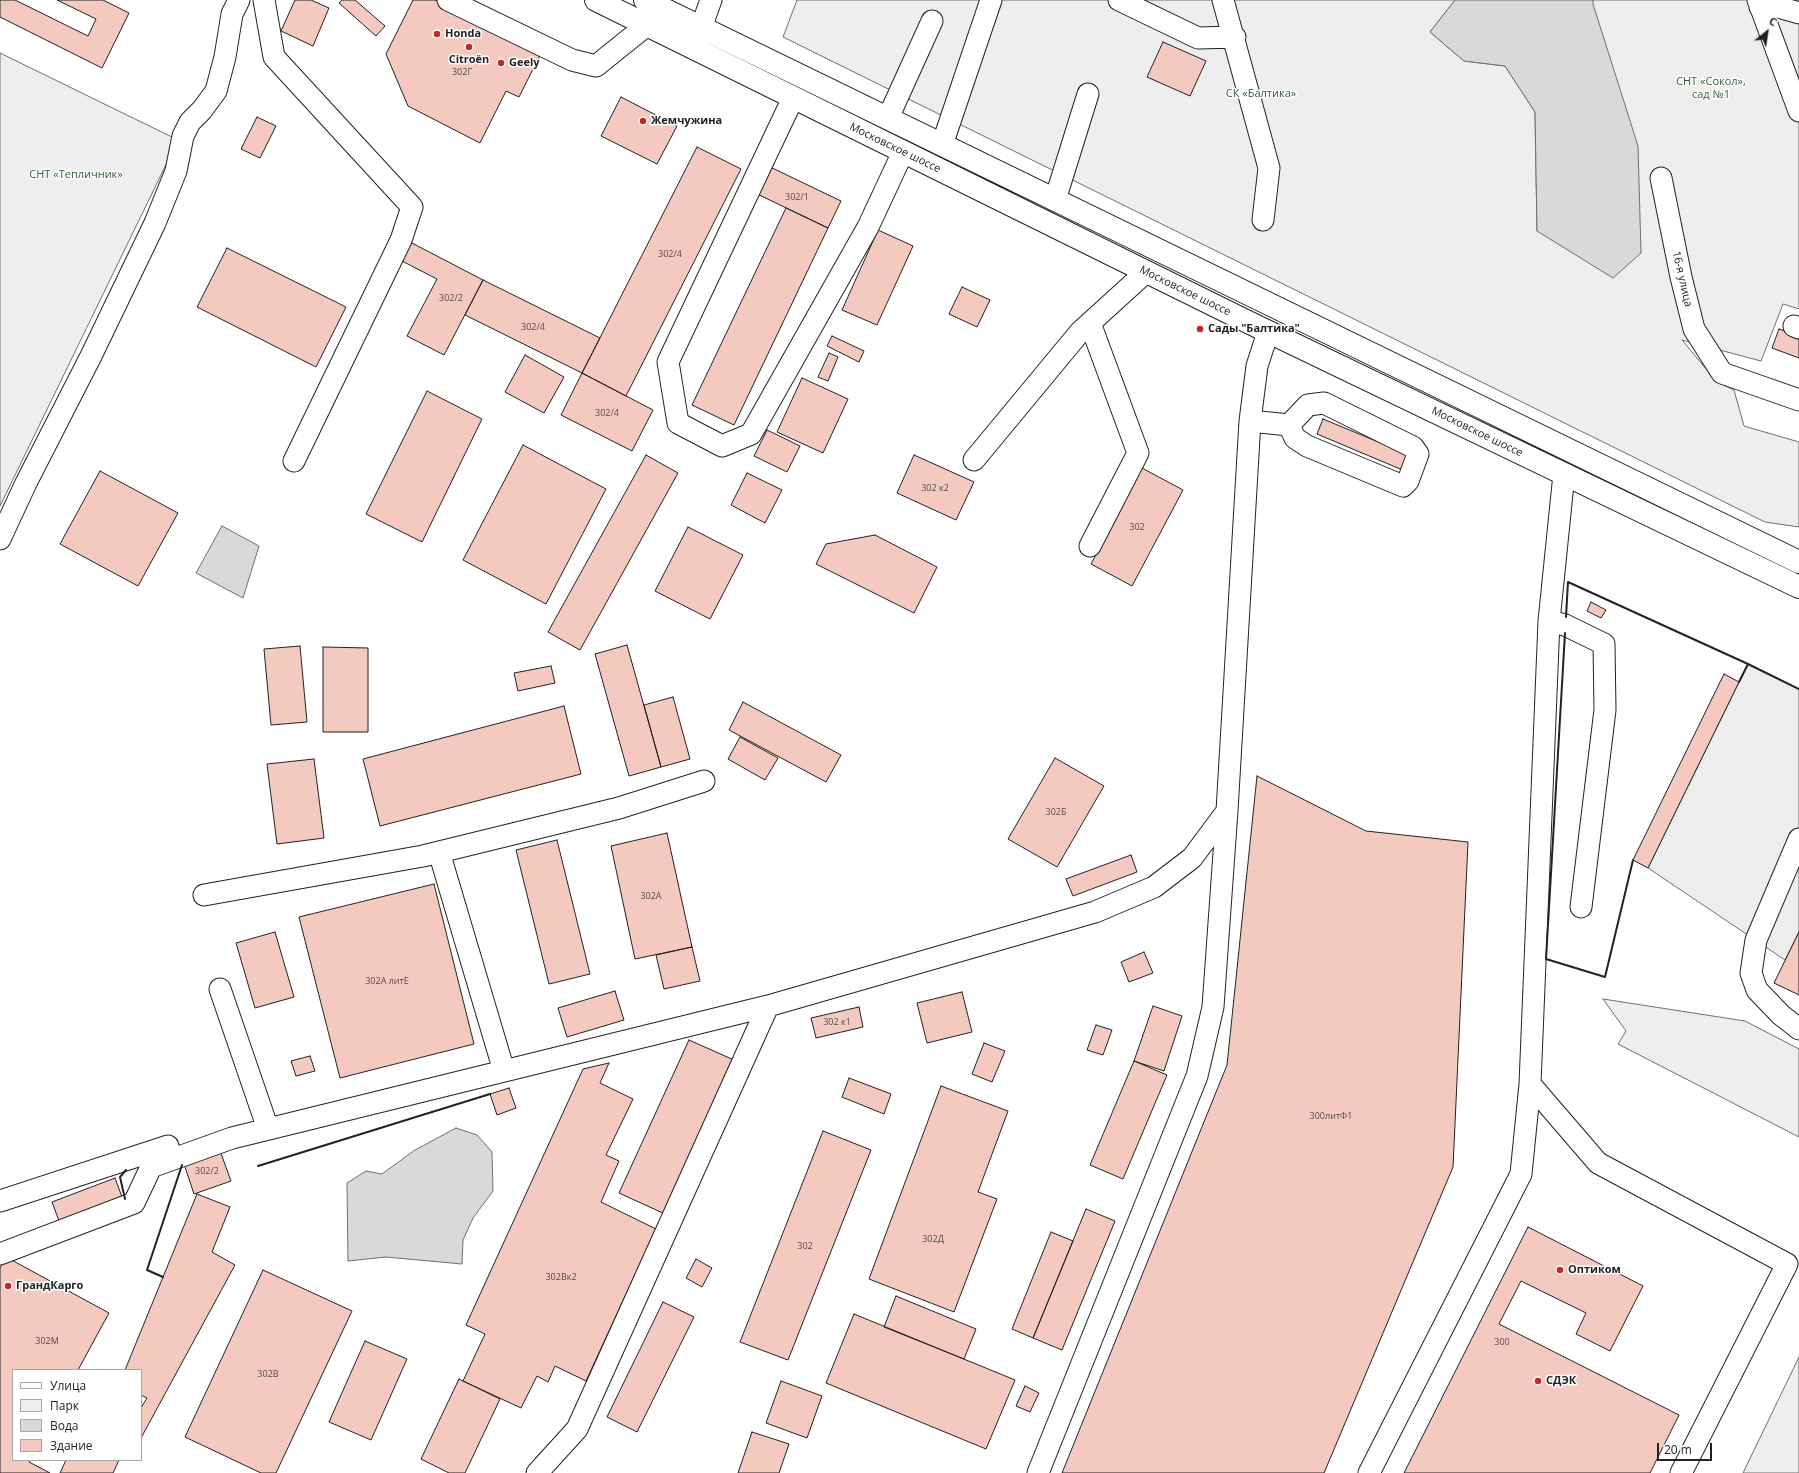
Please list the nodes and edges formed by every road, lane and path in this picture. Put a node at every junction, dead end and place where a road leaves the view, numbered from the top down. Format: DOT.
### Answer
graph roads {
  1 [pos="239,0"];
  2 [pos="264,0"];
  3 [pos="448,0"];
  4 [pos="596,0"];
  5 [pos="645,0"];
  6 [pos="711,0"];
  7 [pos="991,0"];
  8 [pos="1119,0"];
  9 [pos="1223,0"];
  10 [pos="1759,4"];
  11 [pos="1799,13"];
  12 [pos="932,21"];
  13 [pos="647,25"];
  14 [pos="701,28"];
  15 [pos="1235,37"];
  16 [pos="1088,94"];
  17 [pos="793,98"];
  18 [pos="1799,110"];
  19 [pos="888,118"];
  20 [pos="942,145"];
  21 [pos="903,152"];
  22 [pos="1661,178"];
  23 [pos="1055,200"];
  24 [pos="1263,220"];
  25 [pos="1146,272"];
  26 [pos="1279,309"];
  27 [pos="1090,323"];
  28 [pos="1268,332"];
  29 [pos="1799,400"];
  30 [pos="1250,421"];
  31 [pos="1289,425"];
  32 [pos="974,460"];
  33 [pos="294,461"];
  34 [pos="1564,474"];
  35 [pos="0,539"];
  36 [pos="1090,546"];
  37 [pos="1799,562"];
  38 [pos="1799,587"];
  39 [pos="1549,621"];
  40 [pos="704,781"];
  41 [pos="1227,811"];
  42 [pos="1799,839"];
  43 [pos="439,852"];
  44 [pos="204,895"];
  45 [pos="1581,907"];
  46 [pos="220,989"];
  47 [pos="768,1006"];
  48 [pos="1799,1029"];
  49 [pos="504,1071"];
  50 [pos="1530,1084"];
  51 [pos="268,1129"];
  52 [pos="232,1138"];
  53 [pos="0,1202"];
  54 [pos="0,1254"];
  55 [pos="538,1473"];
  56 [pos="1038,1473"];
  57 [pos="1369,1473"];
  58 [pos="1682,1473"];
  1 -- 35 [label="street"];
  2 -- 33 [label="street"];
  3 -- 13 [label="street"];
  4 -- 13 [label="main road, Московское шоссе"];
  5 -- 14 [label="main road"];
  6 -- 14 [label="street"];
  7 -- 20 [label="street"];
  8 -- 15 [label="street"];
  9 -- 15 [label="street"];
  10 -- 11 [label="street"];
  10 -- 18 [label="street"];
  12 -- 19 [label="street"];
  13 -- 17 [label="main road, Московское шоссе"];
  14 -- 19 [label="main road"];
  15 -- 24 [label="street"];
  16 -- 23 [label="street"];
  17 -- 21 [label="main road, Московское шоссе"];
  17 -- 21 [label="street"];
  19 -- 20 [label="main road"];
  20 -- 23 [label="main road"];
  21 -- 25 [label="main road, Московское шоссе"];
  22 -- 29 [label="street, 16-я улица"];
  23 -- 26 [label="main road"];
  25 -- 27 [label="street"];
  25 -- 28 [label="main road, Московское шоссе"];
  26 -- 28 [label="main road"];
  26 -- 37 [label="main road"];
  27 -- 32 [label="street"];
  27 -- 36 [label="street"];
  28 -- 30 [label="street"];
  28 -- 34 [label="main road, Московское шоссе"];
  30 -- 31 [label="street"];
  30 -- 41 [label="street"];
  31 -- 31 [label="street"];
  34 -- 38 [label="main road, Московское шоссе"];
  34 -- 39 [label="street"];
  39 -- 45 [label="street"];
  39 -- 50 [label="street"];
  40 -- 43 [label="street"];
  41 -- 47 [label="street"];
  41 -- 56 [label="street"];
  42 -- 48 [label="street"];
  43 -- 44 [label="street"];
  43 -- 49 [label="street"];
  46 -- 51 [label="street"];
  47 -- 49 [label="street"];
  47 -- 55 [label="street"];
  49 -- 51 [label="street"];
  50 -- 57 [label="street"];
  50 -- 58 [label="street"];
  51 -- 52 [label="street"];
  52 -- 53 [label="street"];
  52 -- 54 [label="street"];
}
